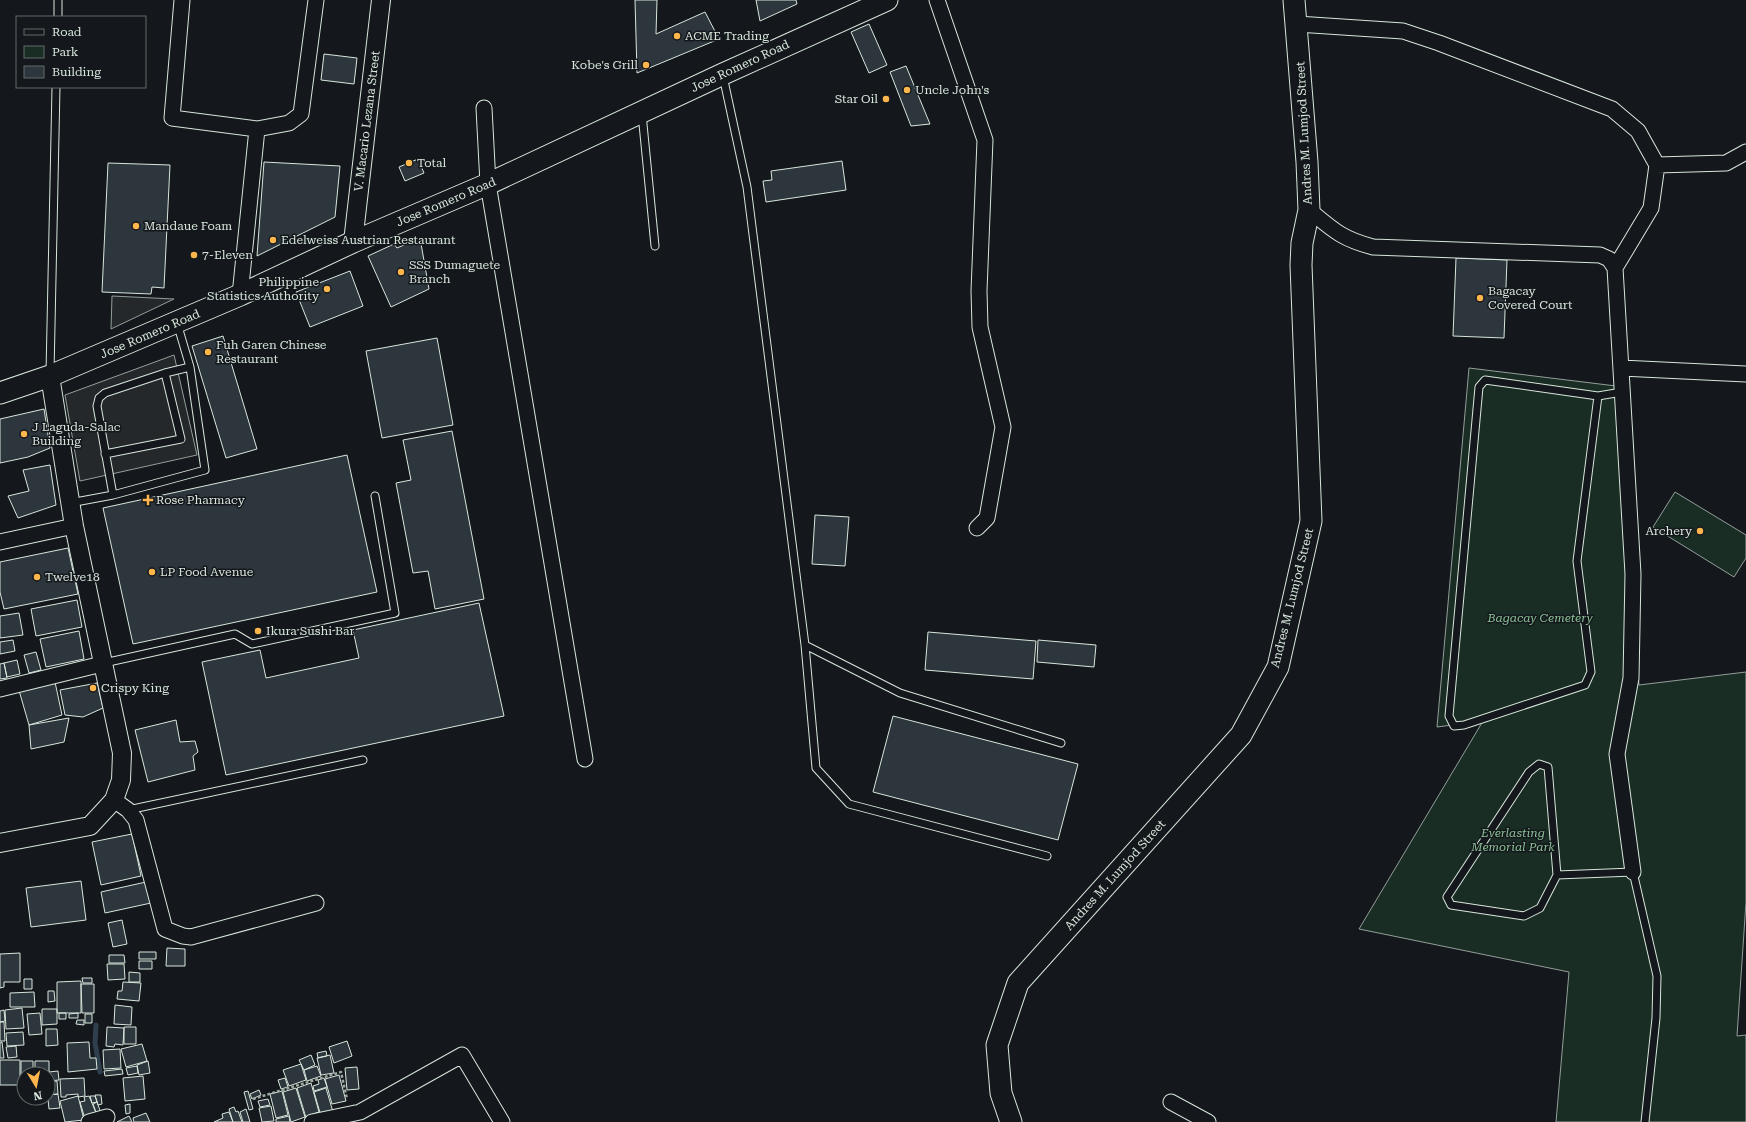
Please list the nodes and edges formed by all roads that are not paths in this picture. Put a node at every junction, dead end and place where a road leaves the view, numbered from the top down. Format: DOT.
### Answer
graph roads {
  1 [pos="58,0"];
  2 [pos="182,0"];
  3 [pos="316,0"];
  4 [pos="381,0"];
  5 [pos="887,0"];
  6 [pos="937,0"];
  7 [pos="1294,0"];
  8 [pos="58,16"];
  9 [pos="1297,24"];
  10 [pos="723,74"];
  11 [pos="56,88"];
  12 [pos="484,108"];
  13 [pos="642,112"];
  14 [pos="257,129"];
  15 [pos="1746,152"];
  16 [pos="1657,165"];
  17 [pos="488,184"];
  18 [pos="1309,210"];
  19 [pos="353,242"];
  20 [pos="655,246"];
  21 [pos="1615,268"];
  22 [pos="240,295"];
  23 [pos="177,323"];
  24 [pos="190,367"];
  25 [pos="1621,368"];
  26 [pos="165,373"];
  27 [pos="1746,374"];
  28 [pos="50,376"];
  29 [pos="1622,392"];
  30 [pos="0,393"];
  31 [pos="1598,396"];
  32 [pos="106,454"];
  33 [pos="113,494"];
  34 [pos="375,496"];
  35 [pos="70,503"];
  36 [pos="74,526"];
  37 [pos="977,528"];
  38 [pos="0,542"];
  39 [pos="805,645"];
  40 [pos="102,664"];
  41 [pos="0,689"];
  42 [pos="1062,743"];
  43 [pos="585,759"];
  44 [pos="363,760"];
  45 [pos="121,805"];
  46 [pos="0,843"];
  47 [pos="1047,856"];
  48 [pos="1633,872"];
  49 [pos="1557,875"];
  50 [pos="316,903"];
  51 [pos="1171,1102"];
  52 [pos="107,1117"];
  53 [pos="89,1122"];
  54 [pos="312,1122"];
  55 [pos="502,1122"];
  56 [pos="1011,1122"];
  57 [pos="1208,1122"];
  58 [pos="1645,1122"];
  1 -- 8 [label="lane"];
  2 -- 14 [label="street"];
  3 -- 14 [label="street"];
  4 -- 19 [label="street, V. Macario Lezana Street"];
  5 -- 10 [label="main road, Jose Romero Road"];
  6 -- 37 [label="street"];
  7 -- 9 [label="main road, Andres M. Lumjod Street"];
  9 -- 16 [label="street"];
  9 -- 18 [label="main road, Andres M. Lumjod Street"];
  10 -- 13 [label="main road, Jose Romero Road"];
  10 -- 39 [label="lane"];
  11 -- 28 [label="lane"];
  12 -- 17 [label="street"];
  13 -- 17 [label="main road, Jose Romero Road"];
  13 -- 20 [label="lane"];
  14 -- 22 [label="street"];
  15 -- 16 [label="street"];
  16 -- 21 [label="street"];
  17 -- 19 [label="main road, Jose Romero Road"];
  17 -- 43 [label="street"];
  18 -- 21 [label="street"];
  18 -- 56 [label="main road, Andres M. Lumjod Street"];
  19 -- 22 [label="main road, Jose Romero Road"];
  21 -- 25 [label="street"];
  22 -- 23 [label="main road, Jose Romero Road"];
  23 -- 24 [label="lane"];
  23 -- 28 [label="main road, Jose Romero Road"];
  24 -- 26 [label="lane"];
  24 -- 33 [label="lane"];
  25 -- 27 [label="street"];
  25 -- 29 [label="street"];
  26 -- 32 [label="lane"];
  26 -- 32 [label="lane"];
  28 -- 30 [label="main road, Jose Romero Road"];
  28 -- 35 [label="street"];
  29 -- 31 [label="lane"];
  29 -- 48 [label="street"];
  31 -- 31 [label="lane"];
  32 -- 33 [label="lane"];
  33 -- 35 [label="lane"];
  34 -- 40 [label="lane"];
  35 -- 36 [label="street"];
  36 -- 38 [label="street"];
  36 -- 40 [label="street"];
  39 -- 42 [label="lane"];
  39 -- 47 [label="lane"];
  40 -- 41 [label="street"];
  40 -- 45 [label="street"];
  44 -- 45 [label="lane"];
  45 -- 46 [label="street"];
  45 -- 50 [label="street"];
  48 -- 49 [label="lane"];
  48 -- 58 [label="lane"];
  49 -- 49 [label="lane"];
  51 -- 57 [label="street"];
  52 -- 53 [label="street"];
  54 -- 55 [label="street"];
}
